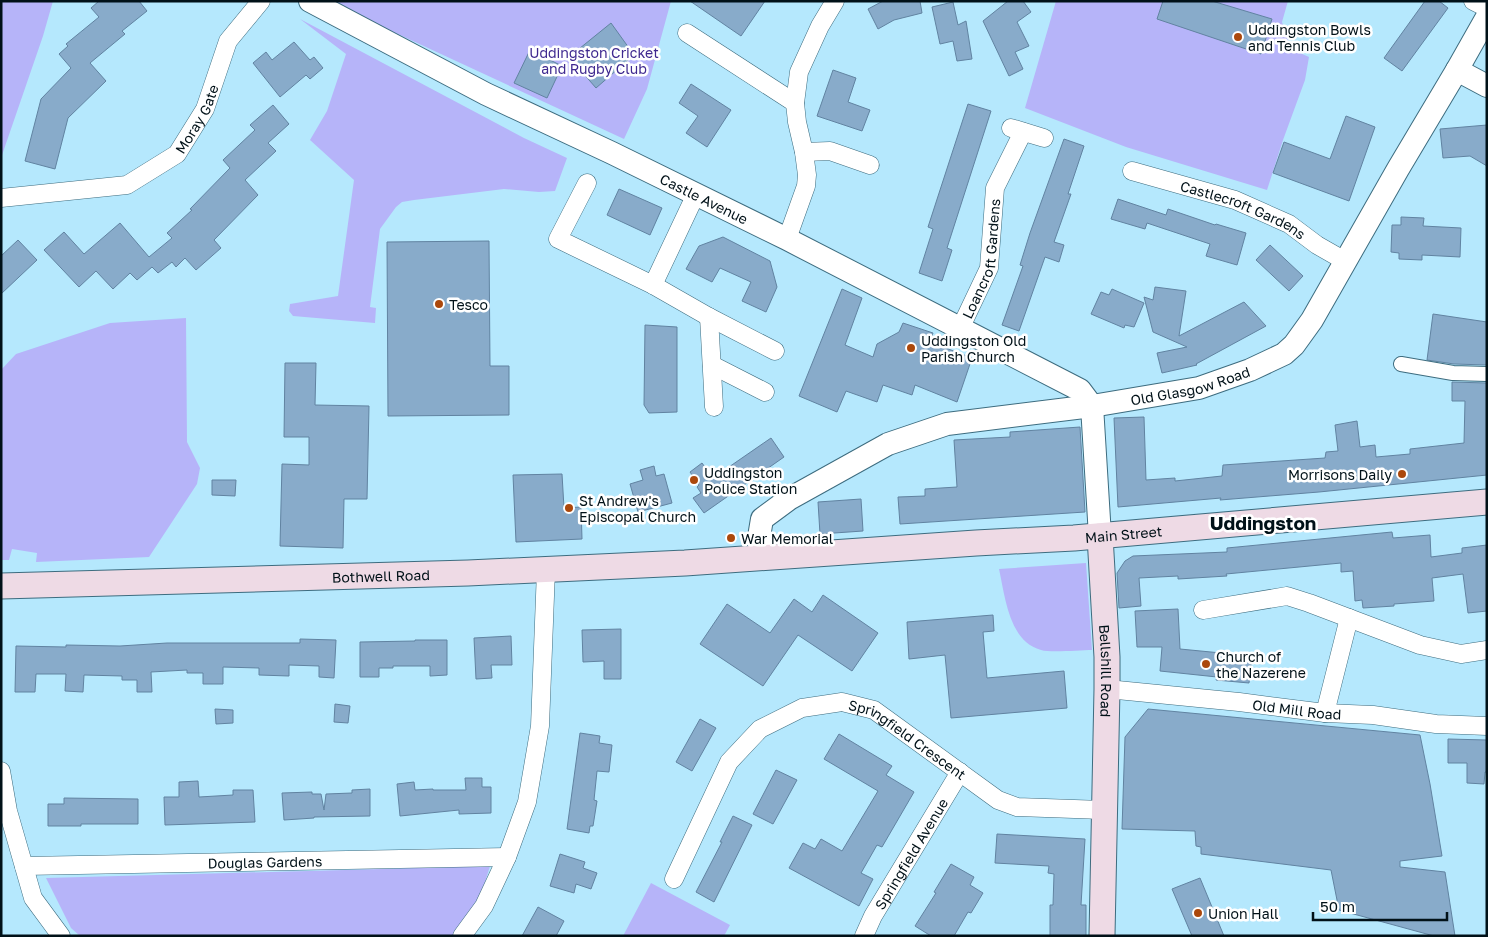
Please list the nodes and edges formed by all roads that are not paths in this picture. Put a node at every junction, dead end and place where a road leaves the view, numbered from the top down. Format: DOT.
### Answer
graph roads {
  1 [pos="261,1"];
  2 [pos="310,1"];
  3 [pos="835,1"];
  4 [pos="1473,1"];
  5 [pos="1487,8"];
  6 [pos="1487,17"];
  7 [pos="687,33"];
  8 [pos="1458,70"];
  9 [pos="1487,86"];
  10 [pos="796,103"];
  11 [pos="1044,138"];
  12 [pos="804,152"];
  13 [pos="870,165"];
  14 [pos="1132,171"];
  15 [pos="588,183"];
  16 [pos="696,194"];
  17 [pos="1,198"];
  18 [pos="787,239"];
  19 [pos="1346,261"];
  20 [pos="653,285"];
  21 [pos="709,317"];
  22 [pos="960,329"];
  23 [pos="774,351"];
  24 [pos="1401,364"];
  25 [pos="712,365"];
  26 [pos="1487,374"];
  27 [pos="1058,378"];
  28 [pos="766,392"];
  29 [pos="1092,406"];
  30 [pos="714,407"];
  31 [pos="1042,412"];
  32 [pos="1487,502"];
  33 [pos="1100,536"];
  34 [pos="760,558"];
  35 [pos="546,570"];
  36 [pos="1,586"];
  37 [pos="1203,610"];
  38 [pos="1349,618"];
  39 [pos="1487,650"];
  40 [pos="1107,689"];
  41 [pos="1325,713"];
  42 [pos="1487,726"];
  43 [pos="1,771"];
  44 [pos="960,772"];
  45 [pos="1103,810"];
  46 [pos="507,857"];
  47 [pos="24,866"];
  48 [pos="674,879"];
  49 [pos="61,936"];
  50 [pos="462,936"];
  51 [pos="864,936"];
  52 [pos="1102,936"];
  1 -- 17 [label="street, Moray Gate"];
  2 -- 16 [label="street, Castle Avenue"];
  3 -- 10 [label="street"];
  4 -- 5 [label="street"];
  6 -- 8 [label="street, Old Glasgow Road"];
  7 -- 10 [label="street"];
  8 -- 9 [label="street"];
  8 -- 19 [label="street, Old Glasgow Road"];
  10 -- 12 [label="street"];
  11 -- 22 [label="street, Loancroft Gardens"];
  12 -- 13 [label="street"];
  12 -- 18 [label="street"];
  14 -- 19 [label="street, Castlecroft Gardens"];
  15 -- 20 [label="street"];
  16 -- 18 [label="street, Castle Avenue"];
  16 -- 20 [label="street"];
  18 -- 22 [label="street, Castle Avenue"];
  19 -- 29 [label="street, Old Glasgow Road"];
  20 -- 21 [label="street"];
  21 -- 23 [label="street"];
  21 -- 25 [label="street"];
  22 -- 27 [label="street, Castle Avenue"];
  24 -- 26 [label="street"];
  25 -- 28 [label="street"];
  25 -- 30 [label="street"];
  27 -- 29 [label="street, Castle Avenue"];
  27 -- 31 [label="street"];
  29 -- 31 [label="street, Old Glasgow Road"];
  29 -- 33 [label="street, Bellshill Road"];
  31 -- 34 [label="street, Old Glasgow Road"];
  32 -- 33 [label="main road, Main Street"];
  33 -- 34 [label="main road, Main Street"];
  33 -- 40 [label="main road, Bellshill Road"];
  34 -- 35 [label="main road, Bothwell Road"];
  35 -- 36 [label="main road, Bothwell Road"];
  35 -- 46 [label="street"];
  37 -- 38 [label="street"];
  38 -- 39 [label="street"];
  38 -- 41 [label="street"];
  40 -- 41 [label="street, Old Mill Road"];
  40 -- 45 [label="main road, Bellshill Road"];
  41 -- 42 [label="street, Old Mill Road"];
  43 -- 47 [label="street"];
  44 -- 45 [label="street, Springfield Crescent"];
  44 -- 48 [label="street, Springfield Crescent"];
  44 -- 51 [label="street, Springfield Avenue"];
  45 -- 52 [label="main road, Bellshill Road"];
  46 -- 47 [label="street, Douglas Gardens"];
  46 -- 50 [label="street"];
  47 -- 49 [label="street"];
}
